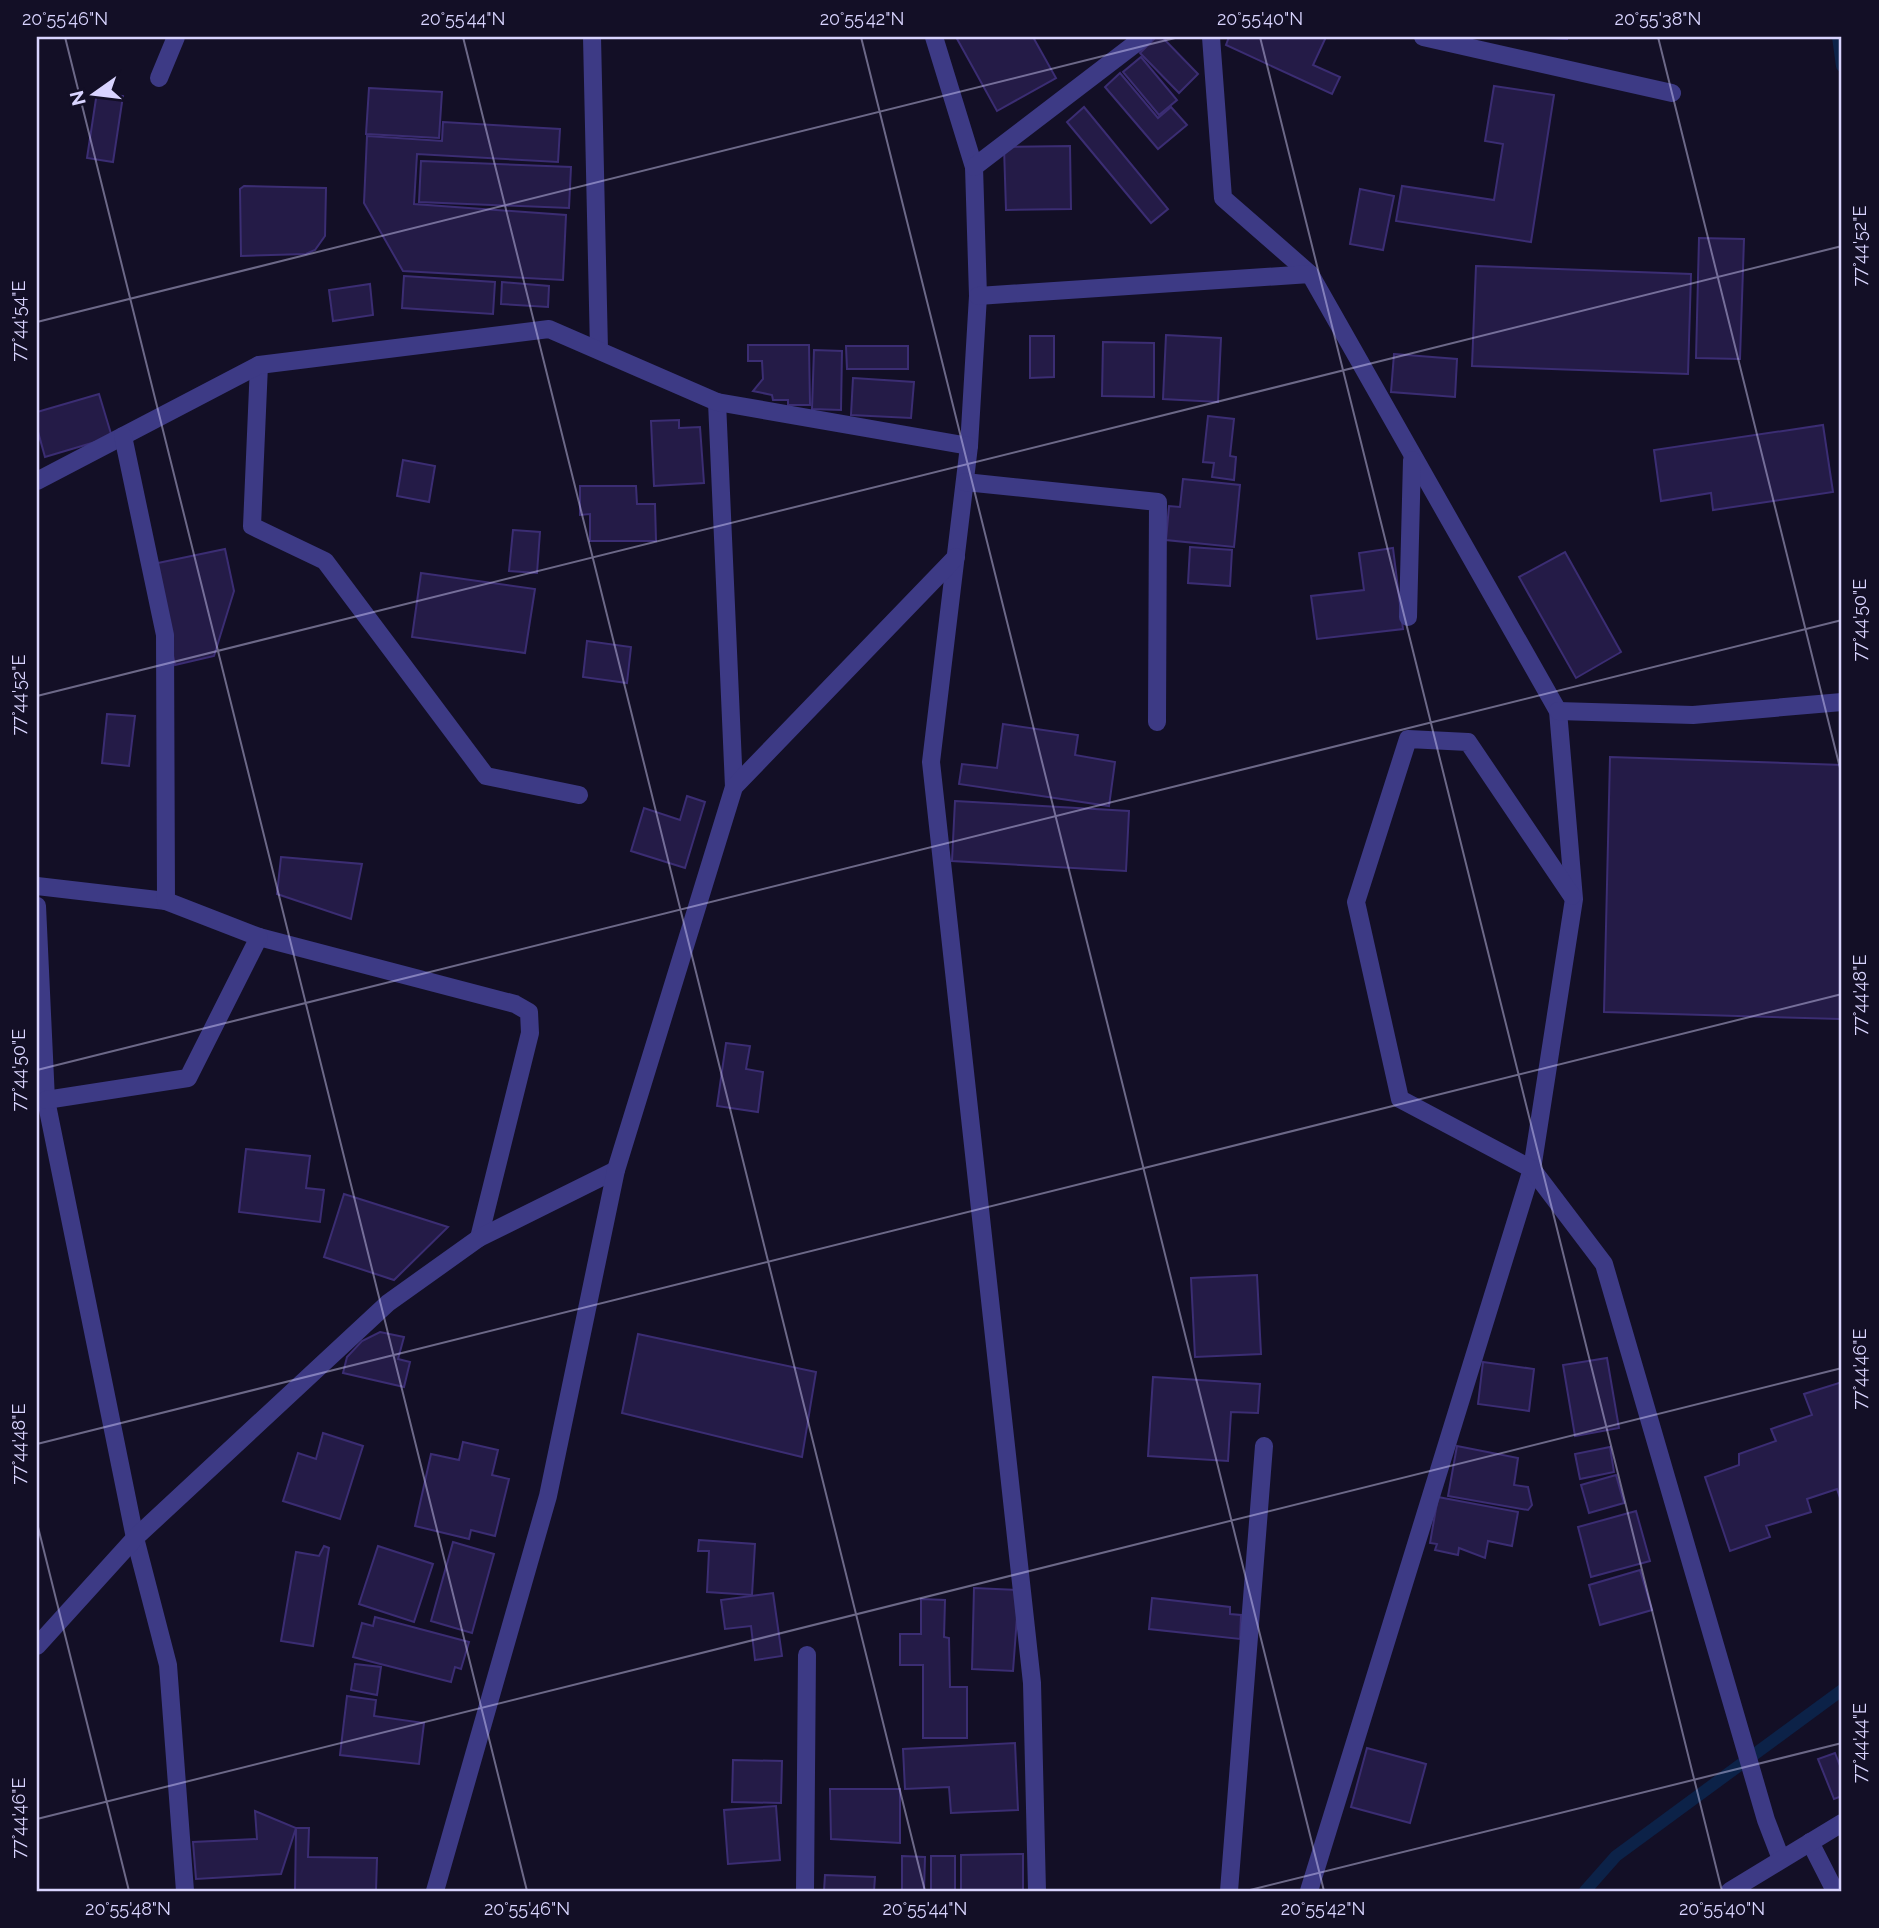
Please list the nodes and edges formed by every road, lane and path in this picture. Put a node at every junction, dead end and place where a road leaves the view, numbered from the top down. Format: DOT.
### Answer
graph roads {
  1 [pos="176,37"];
  2 [pos="592,37"];
  3 [pos="934,37"];
  4 [pos="1144,37"];
  5 [pos="1211,37"];
  6 [pos="1423,37"];
  7 [pos="159,78"];
  8 [pos="1672,93"];
  9 [pos="974,167"];
  10 [pos="1310,274"];
  11 [pos="978,296"];
  12 [pos="599,350"];
  13 [pos="259,365"];
  14 [pos="717,402"];
  15 [pos="123,436"];
  16 [pos="969,446"];
  17 [pos="1412,457"];
  18 [pos="37,481"];
  19 [pos="965,482"];
  20 [pos="956,557"];
  21 [pos="1408,617"];
  22 [pos="1842,702"];
  23 [pos="1558,711"];
  24 [pos="1157,722"];
  25 [pos="734,787"];
  26 [pos="579,795"];
  27 [pos="37,886"];
  28 [pos="1574,898"];
  29 [pos="166,901"];
  30 [pos="37,906"];
  31 [pos="259,937"];
  32 [pos="46,1100"];
  33 [pos="1532,1169"];
  34 [pos="616,1170"];
  35 [pos="479,1238"];
  36 [pos="1264,1446"];
  37 [pos="135,1538"];
  38 [pos="37,1646"];
  39 [pos="807,1655"];
  40 [pos="1842,1823"];
  41 [pos="1810,1842"];
  42 [pos="1781,1860"];
  43 [pos="185,1891"];
  44 [pos="435,1891"];
  45 [pos="805,1891"];
  46 [pos="1037,1891"];
  47 [pos="1228,1891"];
  48 [pos="1309,1891"];
  49 [pos="1730,1891"];
  50 [pos="1835,1891"];
  1 -- 7 [label="street"];
  2 -- 12 [label="street"];
  3 -- 9 [label="street"];
  4 -- 9 [label="street"];
  5 -- 10 [label="street"];
  6 -- 8 [label="street"];
  9 -- 11 [label="street"];
  10 -- 11 [label="street"];
  10 -- 17 [label="street"];
  11 -- 16 [label="street"];
  12 -- 13 [label="street"];
  12 -- 14 [label="street"];
  13 -- 15 [label="street"];
  13 -- 26 [label="street"];
  14 -- 16 [label="street"];
  14 -- 25 [label="street"];
  15 -- 18 [label="street"];
  15 -- 29 [label="street"];
  16 -- 19 [label="street"];
  17 -- 21 [label="street"];
  17 -- 23 [label="street"];
  19 -- 20 [label="street"];
  19 -- 24 [label="street"];
  20 -- 25 [label="street"];
  20 -- 46 [label="street"];
  22 -- 23 [label="street"];
  23 -- 28 [label="street"];
  25 -- 34 [label="street"];
  27 -- 29 [label="street"];
  28 -- 33 [label="street"];
  28 -- 33 [label="street"];
  29 -- 31 [label="street"];
  30 -- 32 [label="street"];
  31 -- 32 [label="street"];
  31 -- 35 [label="street"];
  32 -- 37 [label="street"];
  33 -- 42 [label="street"];
  33 -- 48 [label="street"];
  34 -- 35 [label="street"];
  34 -- 44 [label="street"];
  35 -- 37 [label="street"];
  36 -- 47 [label="street"];
  37 -- 38 [label="street"];
  37 -- 43 [label="street"];
  39 -- 45 [label="street"];
  40 -- 41 [label="street"];
  41 -- 42 [label="street"];
  41 -- 50 [label="street"];
  42 -- 49 [label="street"];
}
